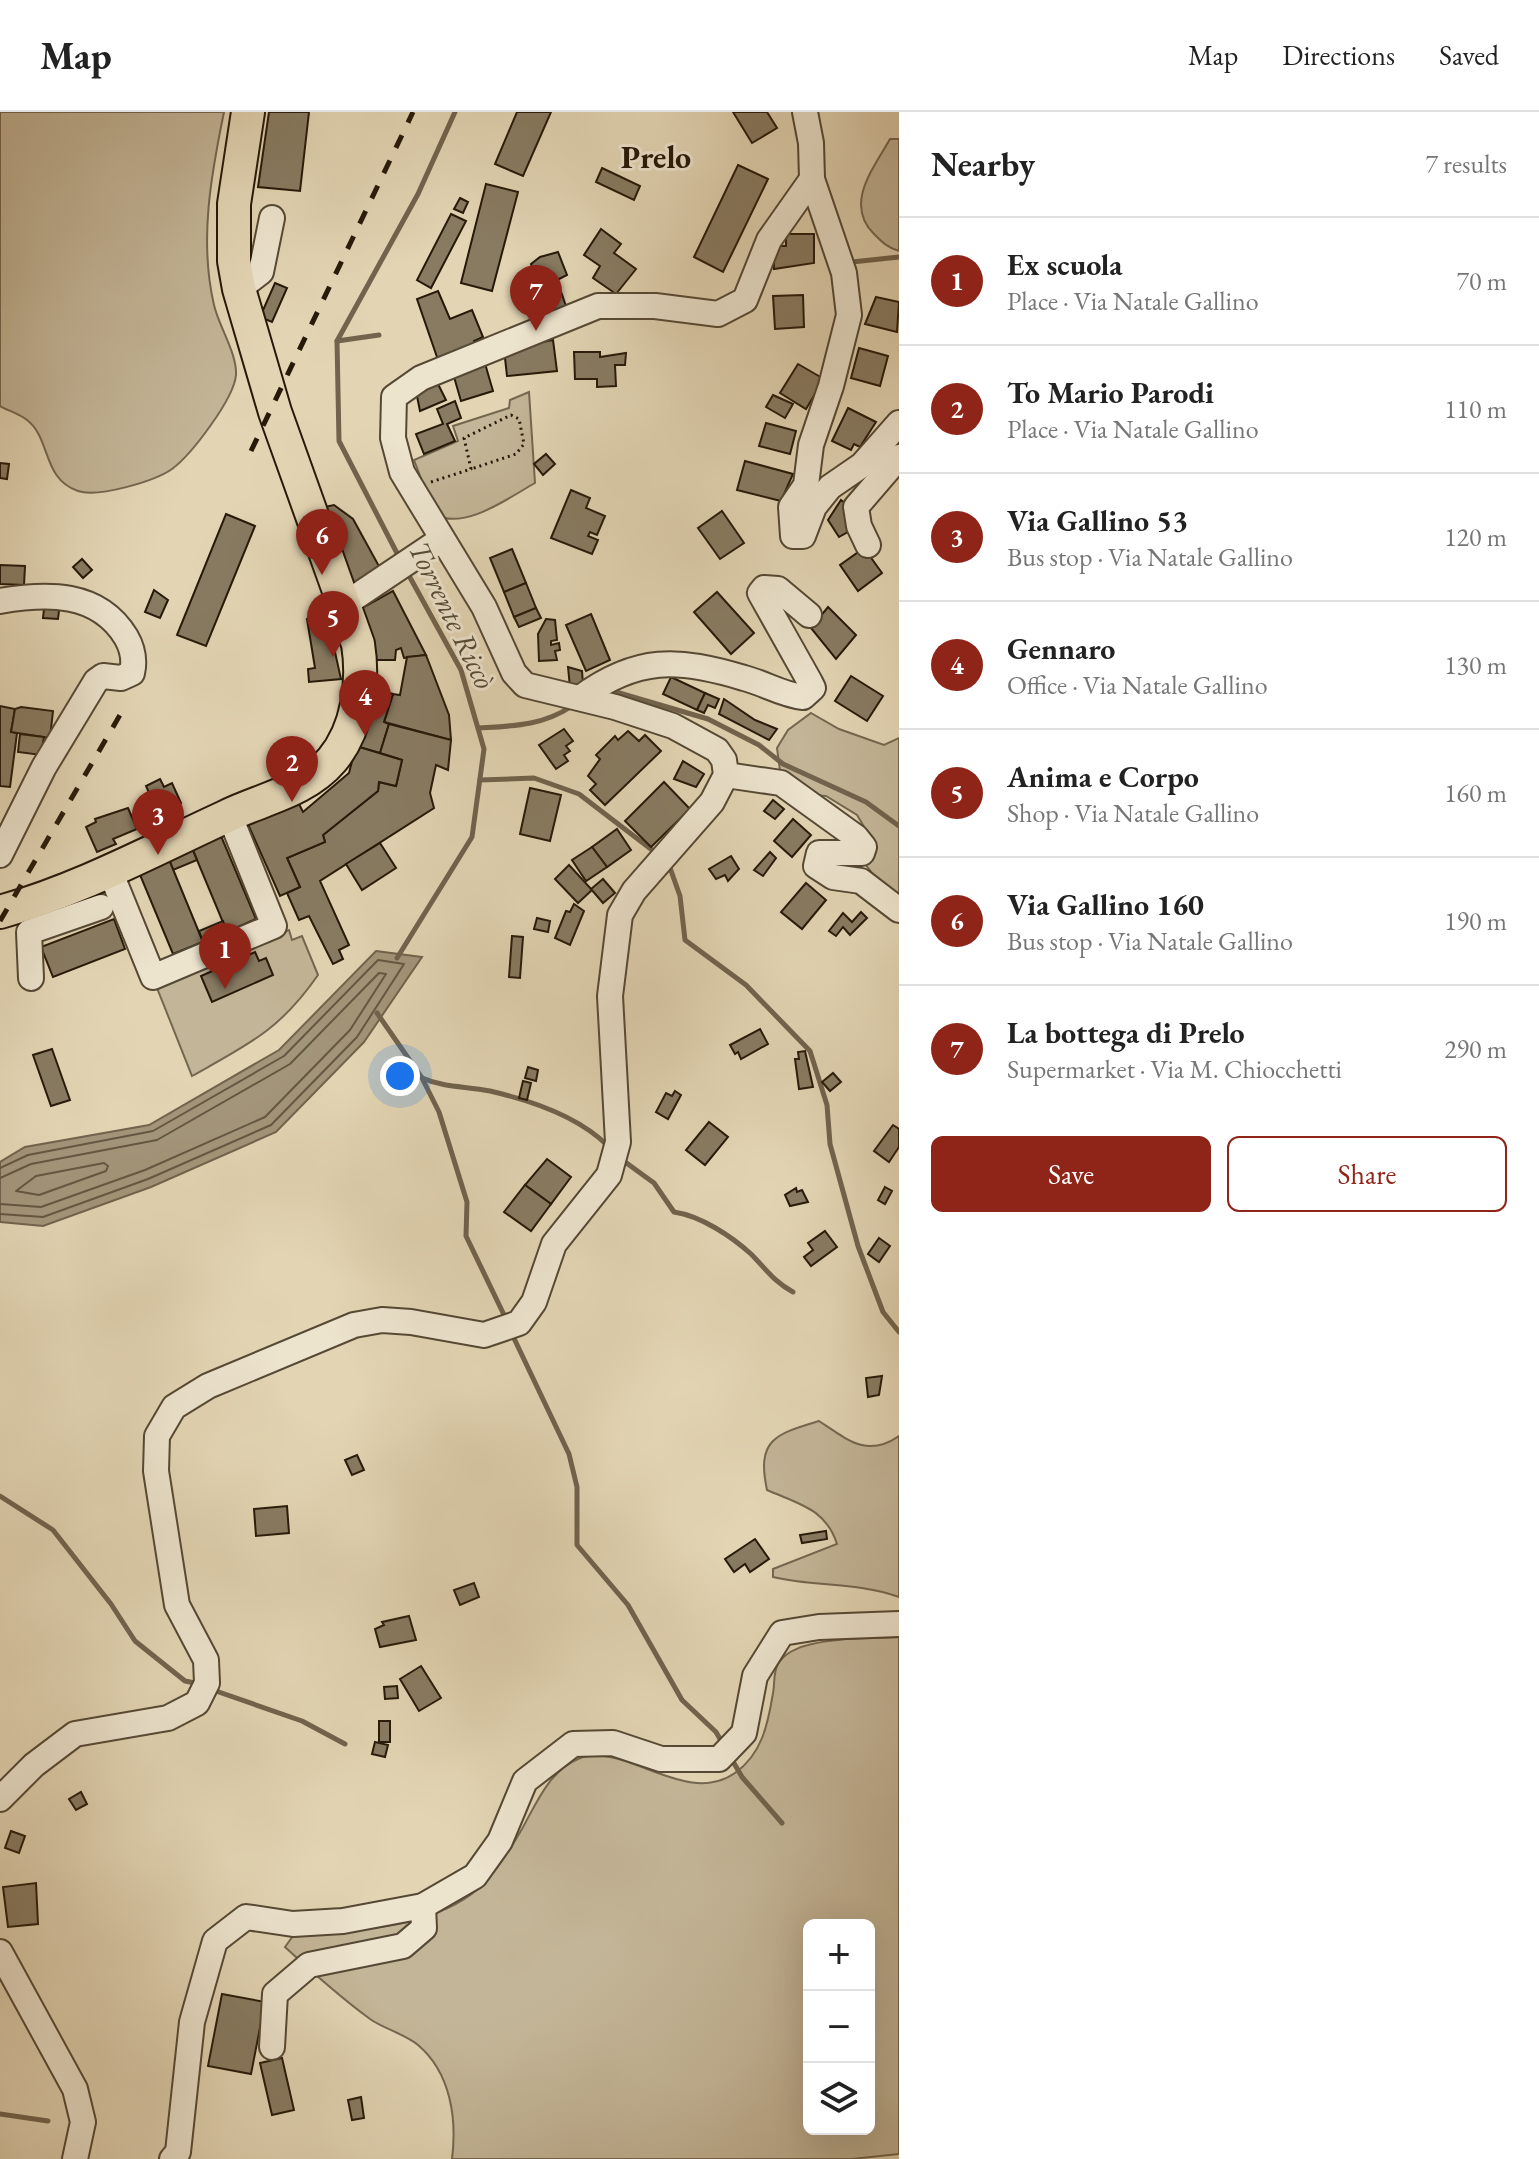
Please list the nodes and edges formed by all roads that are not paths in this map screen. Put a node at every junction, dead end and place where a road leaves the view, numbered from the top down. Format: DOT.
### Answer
graph roads {
  1 [pos="248,112"];
  2 [pos="805,112"];
  3 [pos="812,179"];
  4 [pos="272,218"];
  5 [pos="239,289"];
  6 [pos="899,423"];
  7 [pos="899,457"];
  8 [pos="438,542"];
  9 [pos="868,545"];
  10 [pos="0,601"];
  11 [pos="345,604"];
  12 [pos="809,615"];
  13 [pos="580,698"];
  14 [pos="726,775"];
  15 [pos="229,814"];
  16 [pos="0,855"];
  17 [pos="110,871"];
  18 [pos="64,905"];
  19 [pos="101,907"];
  20 [pos="899,910"];
  21 [pos="0,912"];
  22 [pos="31,978"];
  23 [pos="899,1624"];
  24 [pos="0,1799"];
  25 [pos="423,1906"];
  26 [pos="0,1952"];
  27 [pos="272,2047"];
  28 [pos="75,2159"];
  29 [pos="172,2159"];
  1 -- 5 [label="main road"];
  2 -- 3 [label="street"];
  3 -- 6 [label="street"];
  3 -- 8 [label="street"];
  4 -- 5 [label="street"];
  5 -- 11 [label="main road"];
  7 -- 9 [label="street"];
  8 -- 11 [label="street"];
  8 -- 13 [label="street"];
  10 -- 16 [label="street"];
  11 -- 15 [label="main road"];
  12 -- 13 [label="street"];
  13 -- 14 [label="street"];
  14 -- 20 [label="street"];
  14 -- 24 [label="street"];
  15 -- 17 [label="main road"];
  15 -- 17 [label="street"];
  17 -- 18 [label="main road"];
  18 -- 19 [label="street"];
  18 -- 21 [label="main road"];
  18 -- 22 [label="street"];
  23 -- 25 [label="street"];
  25 -- 27 [label="street"];
  25 -- 29 [label="street"];
  26 -- 28 [label="street"];
}
